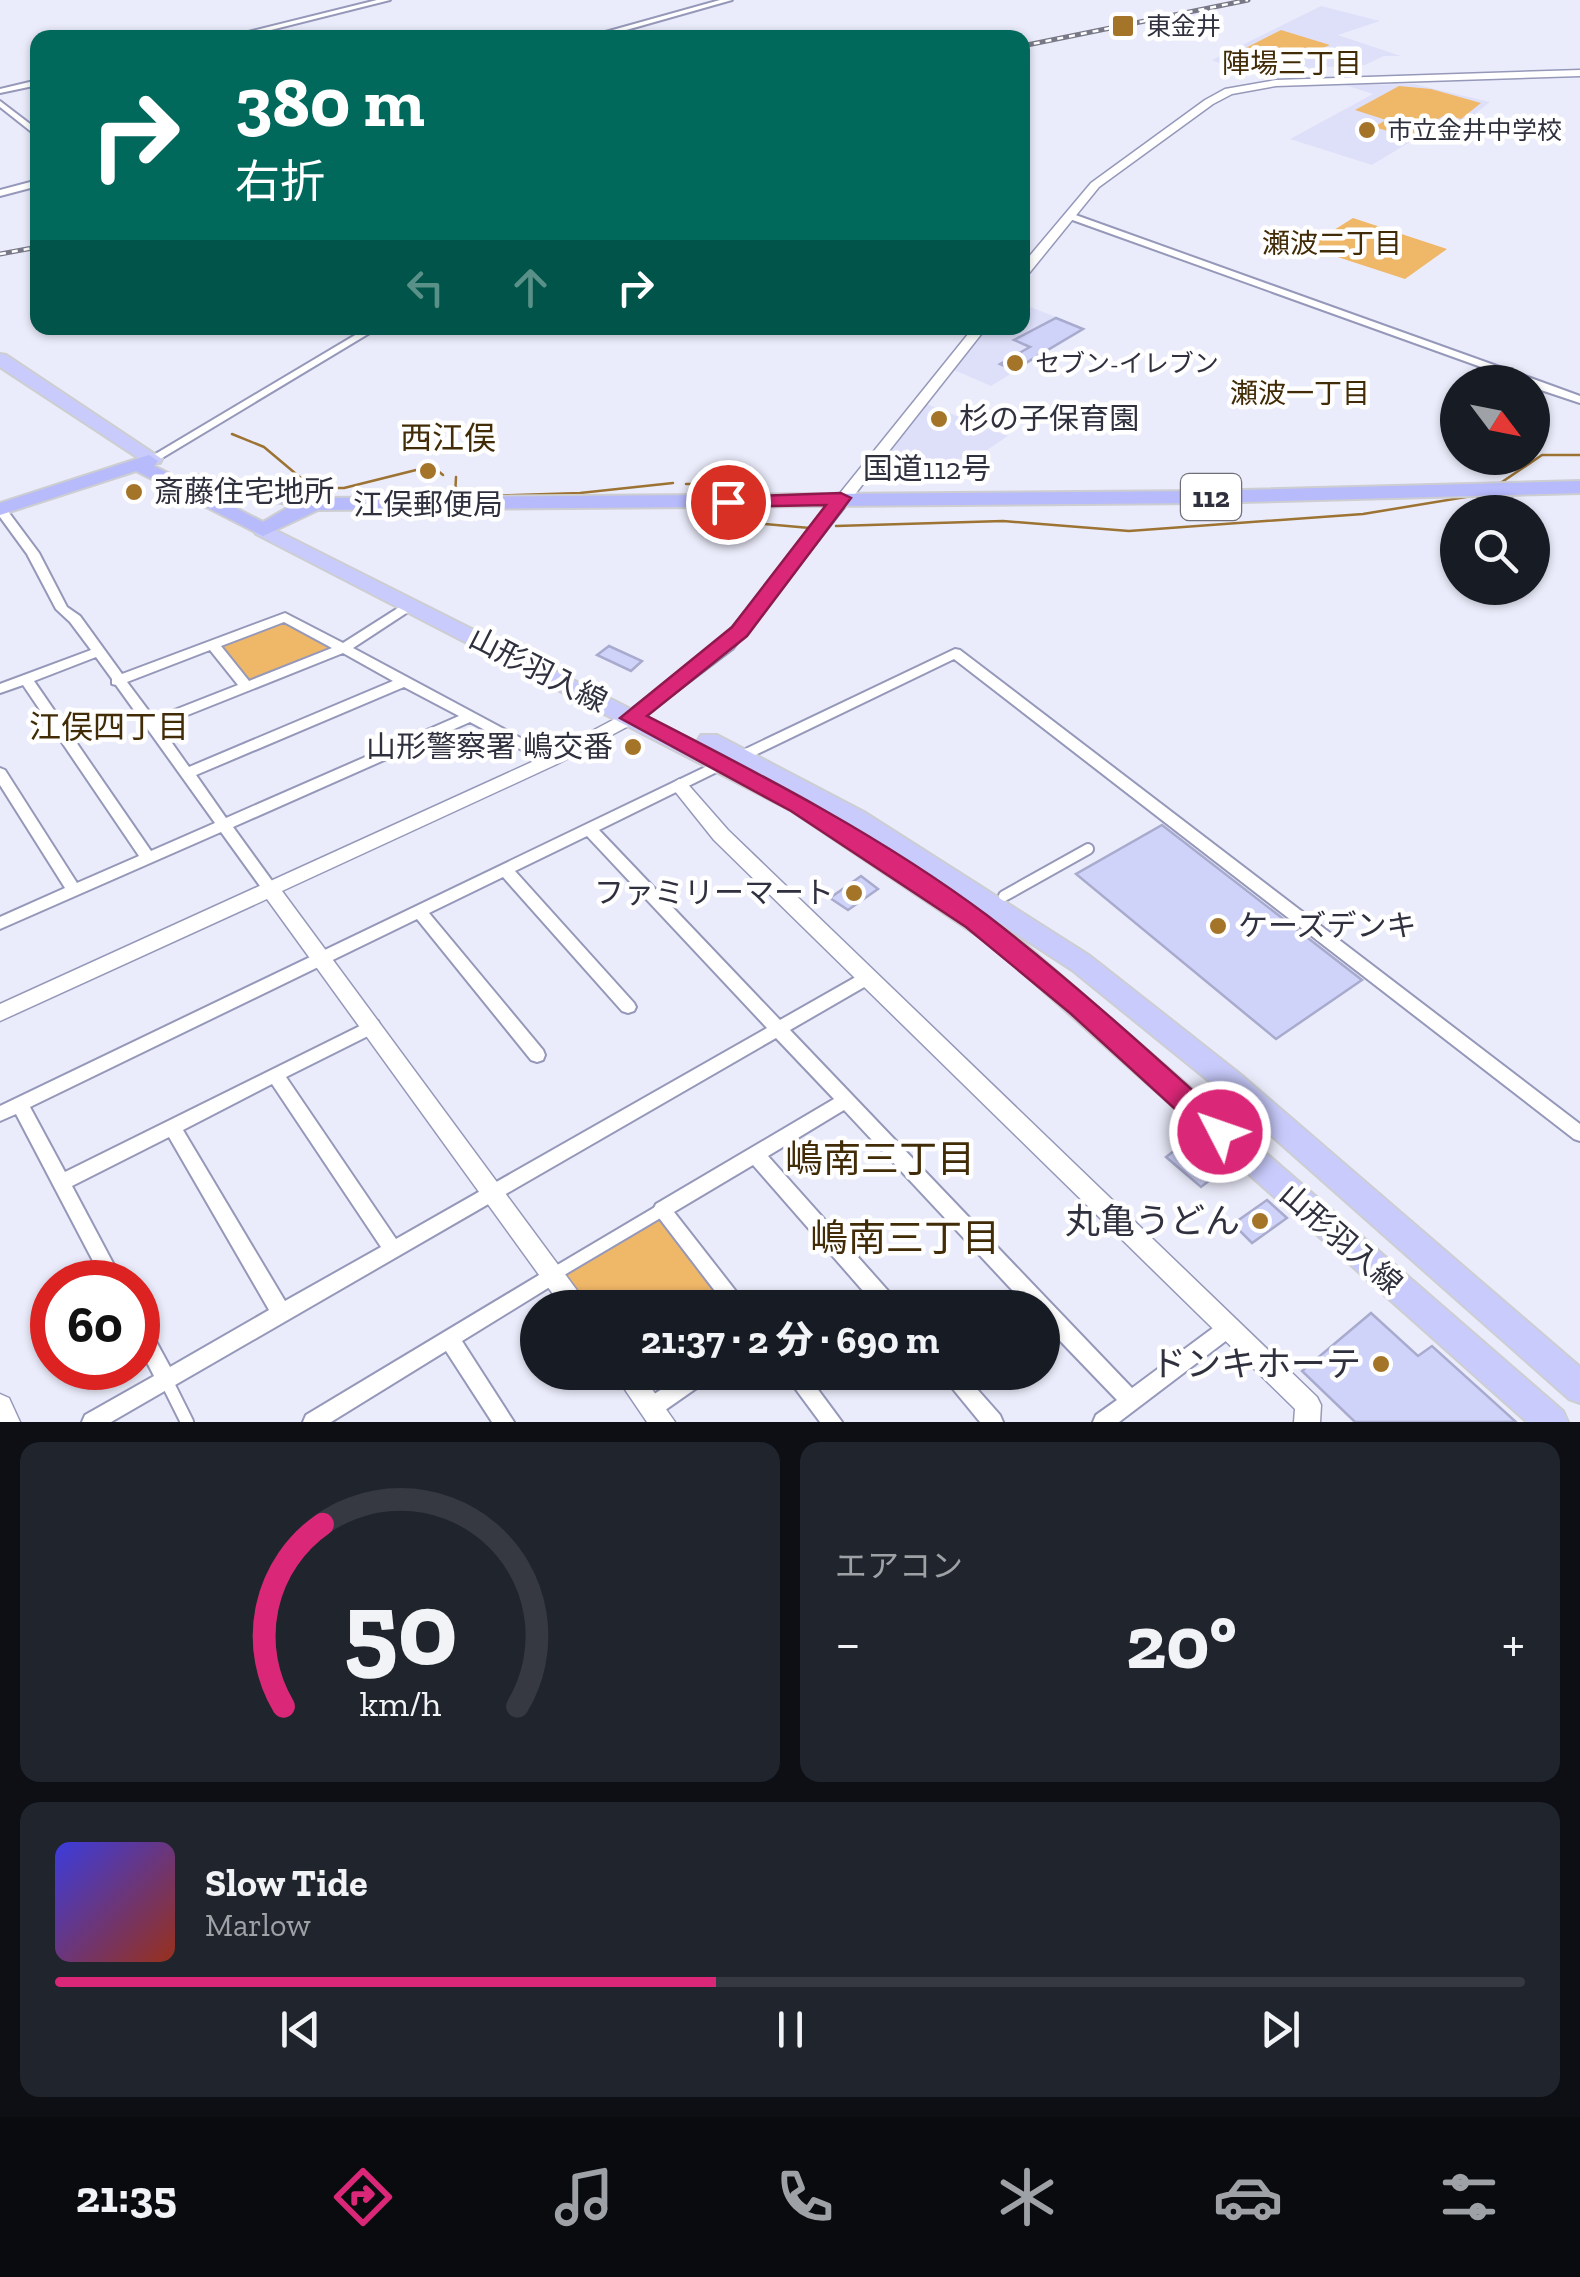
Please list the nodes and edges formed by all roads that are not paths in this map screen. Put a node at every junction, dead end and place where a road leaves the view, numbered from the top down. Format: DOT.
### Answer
graph roads {
  1 [pos="386,0"];
  2 [pos="728,0"];
  3 [pos="260,30"];
  4 [pos="616,30"];
  5 [pos="1580,73"];
  6 [pos="30,84"];
  7 [pos="0,91"];
  8 [pos="0,103"];
  9 [pos="30,128"];
  10 [pos="30,185"];
  11 [pos="0,193"];
  12 [pos="1070,216"];
  13 [pos="1030,264"];
  14 [pos="362,335"];
  15 [pos="973,335"];
  16 [pos="0,359"];
  17 [pos="1482,365"];
  18 [pos="0,370"];
  19 [pos="1550,389"];
  20 [pos="44,395"];
  21 [pos="1580,400"];
  22 [pos="146,462"];
  23 [pos="196,481"];
  24 [pos="1580,487"];
  25 [pos="841,498"];
  26 [pos="317,504"];
  27 [pos="0,509"];
  28 [pos="270,526"];
  29 [pos="409,605"];
  30 [pos="212,644"];
  31 [pos="344,648"];
  32 [pos="98,652"];
  33 [pos="26,680"];
  34 [pos="117,681"];
  35 [pos="405,681"];
  36 [pos="246,686"];
  37 [pos="0,690"];
  38 [pos="638,713"];
  39 [pos="470,717"];
  40 [pos="150,725"];
  41 [pos="551,760"];
  42 [pos="732,760"];
  43 [pos="0,773"];
  44 [pos="186,774"];
  45 [pos="679,785"];
  46 [pos="224,826"];
  47 [pos="590,830"];
  48 [pos="1088,848"];
  49 [pos="148,858"];
  50 [pos="506,870"];
  51 [pos="270,890"];
  52 [pos="74,891"];
  53 [pos="1004,896"];
  54 [pos="419,911"];
  55 [pos="0,923"];
  56 [pos="321,959"];
  57 [pos="867,978"];
  58 [pos="628,1008"];
  59 [pos="0,1012"];
  60 [pos="372,1026"];
  61 [pos="777,1030"];
  62 [pos="537,1055"];
  63 [pos="275,1075"];
  64 [pos="845,1101"];
  65 [pos="20,1104"];
  66 [pos="0,1114"];
  67 [pos="172,1127"];
  68 [pos="1580,1134"];
  69 [pos="756,1154"];
  70 [pos="61,1183"];
  71 [pos="494,1193"];
  72 [pos="662,1210"];
  73 [pos="393,1250"];
  74 [pos="102,1260"];
  75 [pos="554,1274"];
  76 [pos="565,1290"];
  77 [pos="726,1290"];
  78 [pos="876,1290"];
  79 [pos="1025,1290"];
  80 [pos="282,1314"];
  81 [pos="1060,1327"];
  82 [pos="1228,1328"];
  83 [pos="450,1340"];
  84 [pos="160,1368"];
  85 [pos="166,1380"];
  86 [pos="1580,1388"];
  87 [pos="639,1390"];
  88 [pos="684,1390"];
  89 [pos="806,1390"];
  90 [pos="965,1390"];
  91 [pos="1131,1401"];
  92 [pos="0,1406"];
  93 [pos="339,1415"];
  94 [pos="657,1415"];
  95 [pos="1314,1416"];
  96 [pos="7,1422"];
  97 [pos="92,1422"];
  98 [pos="187,1422"];
  99 [pos="313,1422"];
  100 [pos="504,1422"];
  101 [pos="832,1422"];
  102 [pos="993,1422"];
  103 [pos="1104,1422"];
  104 [pos="1550,1422"];
  1 -- 3 [label="street"];
  2 -- 4 [label="street"];
  5 -- 12 [label="street"];
  6 -- 7 [label="street"];
  8 -- 9 [label="street"];
  10 -- 11 [label="street"];
  12 -- 13 [label="street"];
  12 -- 17 [label="street"];
  14 -- 22 [label="street"];
  15 -- 25 [label="street"];
  16 -- 20 [label="main road"];
  18 -- 20 [label="main road"];
  19 -- 21 [label="street"];
  20 -- 22 [label="main road"];
  22 -- 23 [label="highway"];
  22 -- 27 [label="highway"];
  22 -- 28 [label="highway"];
  23 -- 26 [label="highway"];
  23 -- 28 [label="highway"];
  24 -- 25 [label="highway, 国道112号 / 112"];
  25 -- 26 [label="highway, 国道112号 / 112"];
  25 -- 38 [label="street"];
  26 -- 28 [label="highway, 国道112号 / 112"];
  27 -- 32 [label="street"];
  28 -- 29 [label="main road, 山形羽入線"];
  28 -- 38 [label="main road, 山形羽入線"];
  29 -- 31 [label="street"];
  29 -- 38 [label="main road, 山形羽入線"];
  30 -- 31 [label="street"];
  30 -- 34 [label="street"];
  30 -- 36 [label="street"];
  31 -- 35 [label="street"];
  31 -- 36 [label="street"];
  32 -- 33 [label="street"];
  32 -- 34 [label="street"];
  33 -- 37 [label="street"];
  33 -- 49 [label="street"];
  34 -- 40 [label="street"];
  35 -- 39 [label="street"];
  35 -- 44 [label="street"];
  36 -- 40 [label="street"];
  38 -- 41 [label="street"];
  38 -- 42 [label="main road, 山形羽入線"];
  39 -- 41 [label="street"];
  39 -- 46 [label="street"];
  40 -- 44 [label="street"];
  41 -- 51 [label="street"];
  42 -- 45 [label="street"];
  42 -- 68 [label="street"];
  42 -- 86 [label="main road, 山形羽入線"];
  42 -- 104 [label="main road, 山形羽入線"];
  43 -- 52 [label="street"];
  44 -- 46 [label="street"];
  45 -- 47 [label="street"];
  45 -- 57 [label="street"];
  46 -- 49 [label="street"];
  46 -- 51 [label="street"];
  47 -- 50 [label="street"];
  47 -- 61 [label="street"];
  48 -- 53 [label="street"];
  49 -- 52 [label="street"];
  50 -- 54 [label="street"];
  50 -- 58 [label="street"];
  51 -- 56 [label="street"];
  51 -- 59 [label="street"];
  52 -- 55 [label="street"];
  54 -- 56 [label="street"];
  54 -- 62 [label="street"];
  56 -- 60 [label="street"];
  56 -- 65 [label="street"];
  57 -- 61 [label="street"];
  57 -- 82 [label="street"];
  60 -- 63 [label="street"];
  60 -- 71 [label="street"];
  61 -- 64 [label="street"];
  61 -- 71 [label="street"];
  63 -- 67 [label="street"];
  63 -- 73 [label="street"];
  64 -- 69 [label="street"];
  64 -- 79 [label="street"];
  65 -- 66 [label="street"];
  65 -- 70 [label="street"];
  67 -- 70 [label="street"];
  67 -- 80 [label="street"];
  69 -- 72 [label="street"];
  69 -- 78 [label="street"];
  70 -- 74 [label="street"];
  71 -- 73 [label="street"];
  71 -- 75 [label="street"];
  72 -- 75 [label="street"];
  72 -- 77 [label="street"];
  73 -- 80 [label="street"];
  75 -- 76 [label="street"];
  75 -- 83 [label="street"];
  80 -- 85 [label="street"];
  81 -- 91 [label="street"];
  82 -- 91 [label="street"];
  82 -- 95 [label="street"];
  83 -- 93 [label="street"];
  83 -- 100 [label="street"];
  84 -- 85 [label="street"];
  85 -- 97 [label="street"];
  85 -- 98 [label="street"];
  87 -- 94 [label="street"];
  88 -- 94 [label="street"];
  89 -- 101 [label="street"];
  90 -- 102 [label="street"];
  91 -- 103 [label="street"];
  92 -- 96 [label="street"];
  93 -- 99 [label="street"];
}
